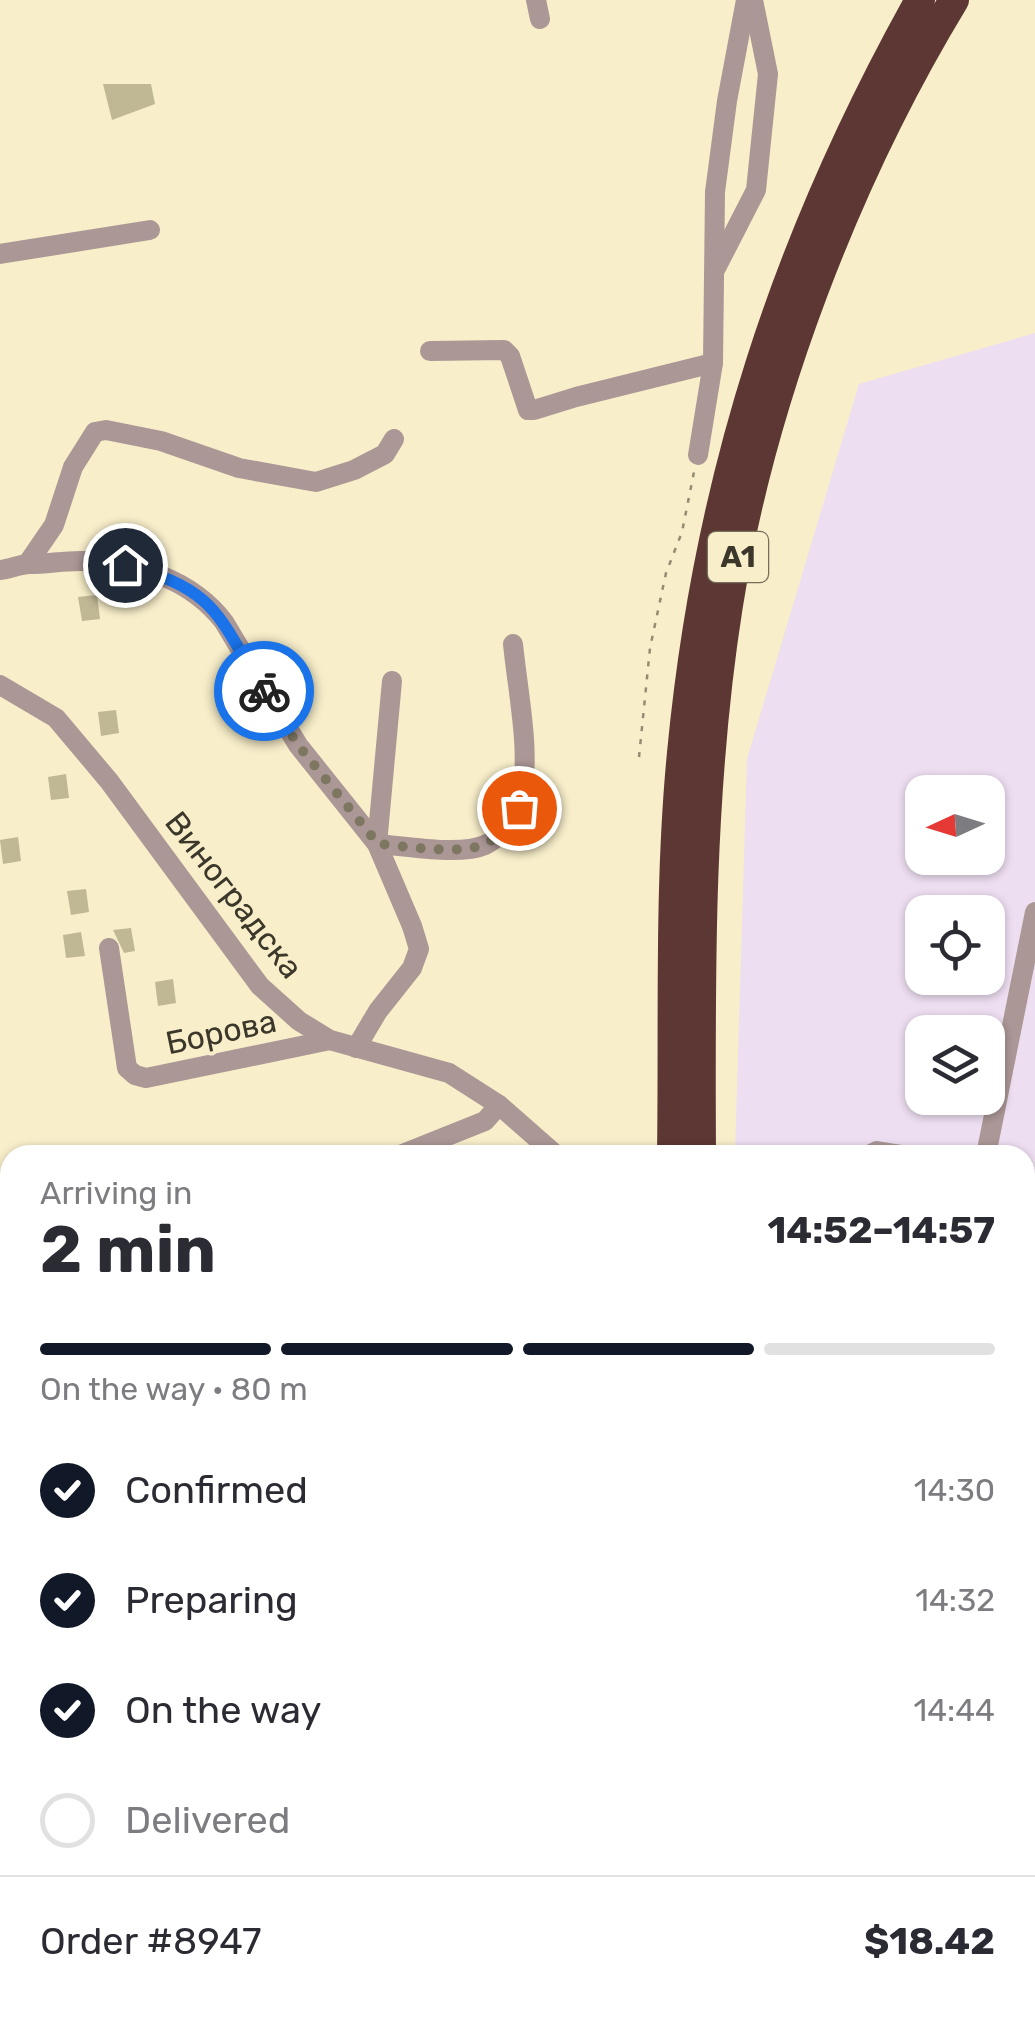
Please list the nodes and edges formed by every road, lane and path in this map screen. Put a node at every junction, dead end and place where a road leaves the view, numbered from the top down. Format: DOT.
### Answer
graph roads {
  1 [pos="749,0"];
  2 [pos="920,0"];
  3 [pos="954,0"];
  4 [pos="150,230"];
  5 [pos="0,254"];
  6 [pos="714,270"];
  7 [pos="430,351"];
  8 [pos="713,363"];
  9 [pos="394,439"];
  10 [pos="698,456"];
  11 [pos="28,563"];
  12 [pos="0,570"];
  13 [pos="513,644"];
  14 [pos="392,681"];
  15 [pos="0,685"];
  16 [pos="638,757"];
  17 [pos="378,844"];
  18 [pos="1035,912"];
  19 [pos="110,948"];
  20 [pos="330,1040"];
  21 [pos="356,1048"];
  22 [pos="499,1105"];
  23 [pos="425,1145"];
  24 [pos="545,1145"];
  25 [pos="672,1145"];
  26 [pos="701,1145"];
  27 [pos="988,1145"];
  1 -- 6 [label="street"];
  1 -- 6 [label="street"];
  2 -- 25 [label="highway, A1"];
  3 -- 26 [label="highway, A1"];
  4 -- 5 [label="street"];
  6 -- 8 [label="street"];
  7 -- 8 [label="street"];
  8 -- 10 [label="street"];
  9 -- 11 [label="street"];
  10 -- 16 [label="path"];
  11 -- 12 [label="street"];
  11 -- 17 [label="street"];
  13 -- 17 [label="street"];
  14 -- 17 [label="street"];
  15 -- 20 [label="street, Виноградска"];
  17 -- 21 [label="street"];
  18 -- 27 [label="street"];
  19 -- 20 [label="street, Борова"];
  20 -- 21 [label="street, Виноградска"];
  21 -- 22 [label="street, Виноградска"];
  22 -- 23 [label="street"];
  22 -- 24 [label="street, Виноградска"];
}
